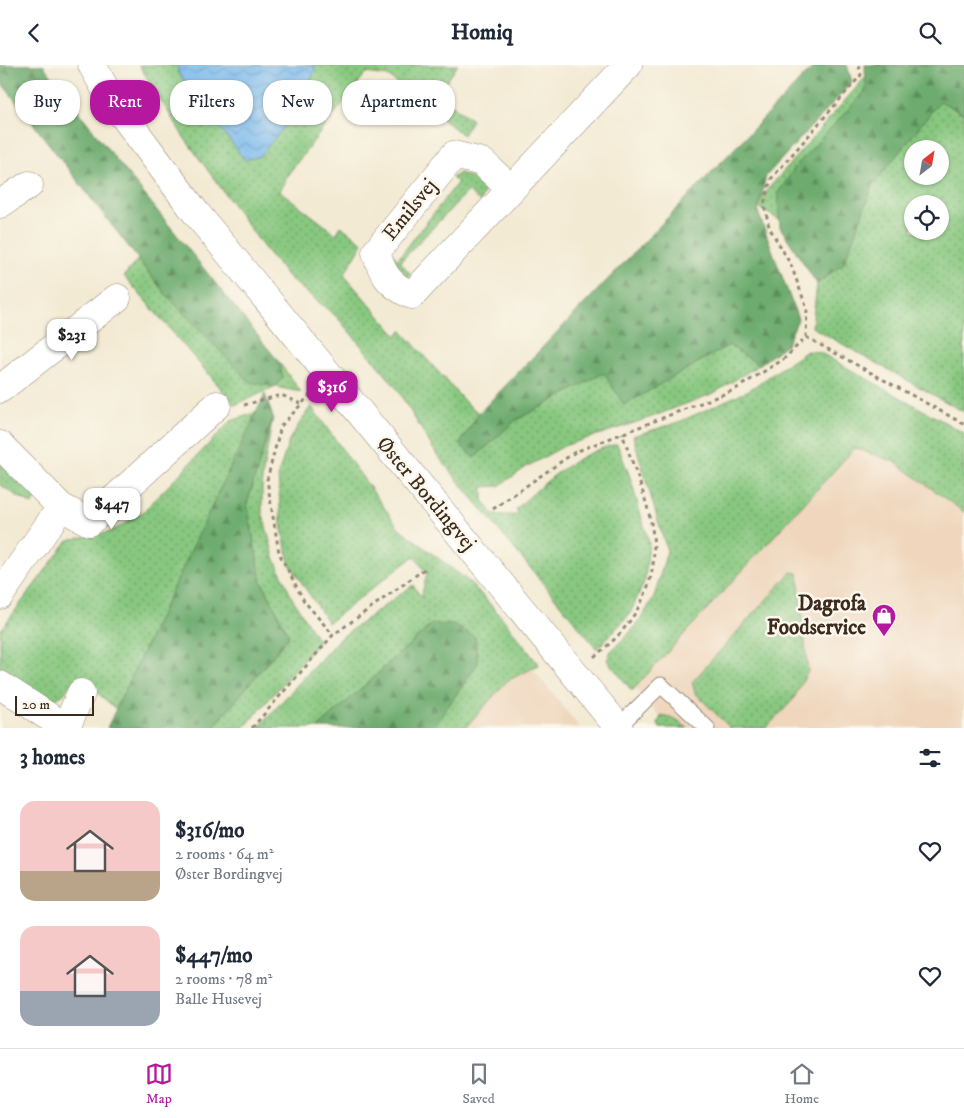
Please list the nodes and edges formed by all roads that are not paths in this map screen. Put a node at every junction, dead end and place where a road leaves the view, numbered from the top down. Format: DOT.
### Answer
graph roads {
  1 [pos="92,65"];
  2 [pos="628,65"];
  3 [pos="29,185"];
  4 [pos="511,189"];
  5 [pos="0,204"];
  6 [pos="117,298"];
  7 [pos="0,389"];
  8 [pos="217,405"];
  9 [pos="0,445"];
  10 [pos="61,507"];
  11 [pos="0,595"];
  12 [pos="0,685"];
  13 [pos="81,693"];
  14 [pos="619,727"];
  15 [pos="66,728"];
  16 [pos="707,728"];
  1 -- 14 [label="street, Øster Bordingvej"];
  2 -- 4 [label="street, Emilsvej"];
  3 -- 5 [label="street"];
  4 -- 4 [label="street, Emilsvej"];
  6 -- 7 [label="street"];
  8 -- 10 [label="street"];
  9 -- 10 [label="street"];
  10 -- 11 [label="street"];
  12 -- 15 [label="street"];
  13 -- 15 [label="street"];
  14 -- 16 [label="lane"];
}
